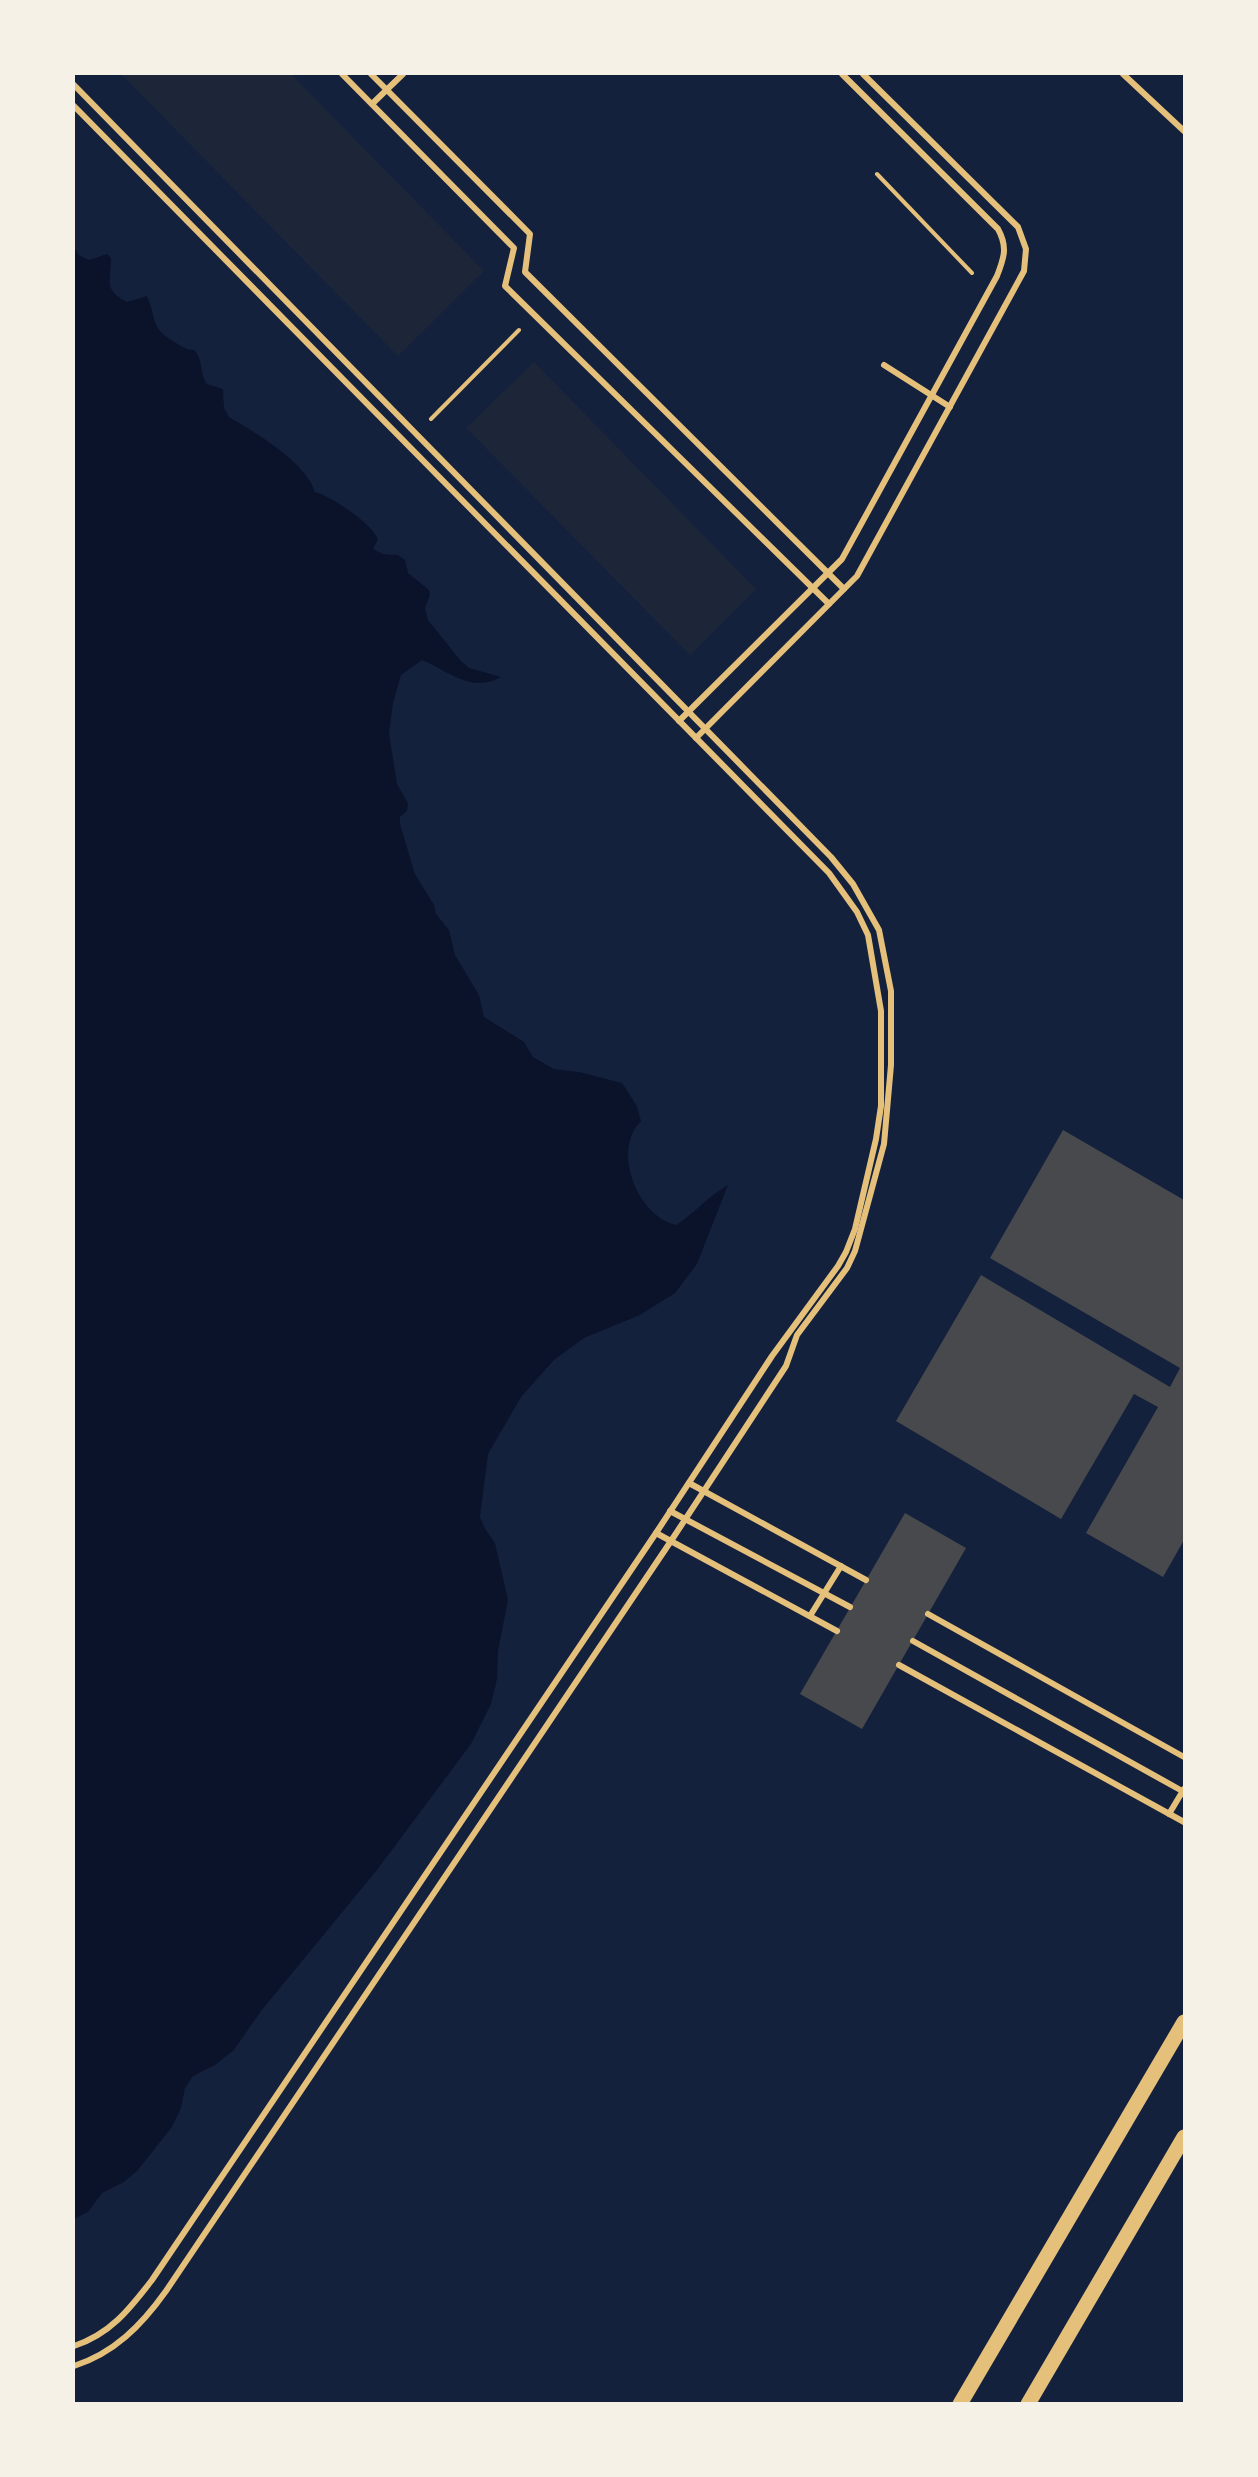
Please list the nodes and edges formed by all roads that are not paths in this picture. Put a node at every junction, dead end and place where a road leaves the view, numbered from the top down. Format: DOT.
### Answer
graph roads {
  1 [pos="342,74"];
  2 [pos="371,74"];
  3 [pos="403,74"];
  4 [pos="842,74"];
  5 [pos="863,74"];
  6 [pos="1124,74"];
  7 [pos="74,85"];
  8 [pos="387,89"];
  9 [pos="372,104"];
  10 [pos="74,106"];
  11 [pos="1185,131"];
  12 [pos="884,365"];
  13 [pos="932,396"];
  14 [pos="950,407"];
  15 [pos="828,573"];
  16 [pos="813,589"];
  17 [pos="844,589"];
  18 [pos="829,604"];
  19 [pos="689,711"];
  20 [pos="679,721"];
  21 [pos="706,728"];
  22 [pos="696,738"];
  23 [pos="689,1483"];
  24 [pos="705,1491"];
  25 [pos="670,1511"];
  26 [pos="686,1519"];
  27 [pos="656,1533"];
  28 [pos="671,1541"];
  29 [pos="841,1566"];
  30 [pos="866,1580"];
  31 [pos="824,1593"];
  32 [pos="850,1607"];
  33 [pos="928,1614"];
  34 [pos="810,1616"];
  35 [pos="837,1631"];
  36 [pos="913,1641"];
  37 [pos="899,1665"];
  38 [pos="1185,1757"];
  39 [pos="1184,1790"];
  40 [pos="1169,1814"];
  41 [pos="1185,1822"];
  42 [pos="1185,2022"];
  43 [pos="1185,2137"];
  44 [pos="74,2346"];
  45 [pos="74,2366"];
  46 [pos="960,2403"];
  47 [pos="1028,2403"];
  1 -- 9 [label="street"];
  2 -- 8 [label="street"];
  3 -- 8 [label="street"];
  4 -- 13 [label="street"];
  5 -- 14 [label="street"];
  6 -- 11 [label="street"];
  7 -- 19 [label="street"];
  8 -- 9 [label="street"];
  8 -- 15 [label="street"];
  9 -- 16 [label="street"];
  10 -- 20 [label="street"];
  12 -- 13 [label="street"];
  13 -- 14 [label="street"];
  13 -- 15 [label="street"];
  14 -- 17 [label="street"];
  15 -- 16 [label="street"];
  15 -- 17 [label="street"];
  16 -- 18 [label="street"];
  16 -- 19 [label="street"];
  17 -- 18 [label="street"];
  18 -- 21 [label="street"];
  19 -- 20 [label="street"];
  19 -- 21 [label="street"];
  20 -- 22 [label="street"];
  21 -- 22 [label="street"];
  21 -- 24 [label="street"];
  22 -- 23 [label="street"];
  23 -- 24 [label="street"];
  23 -- 25 [label="street"];
  24 -- 26 [label="street"];
  24 -- 29 [label="street"];
  25 -- 26 [label="street"];
  25 -- 27 [label="street"];
  26 -- 28 [label="street"];
  26 -- 31 [label="street"];
  27 -- 28 [label="street"];
  27 -- 44 [label="street"];
  28 -- 34 [label="street"];
  28 -- 45 [label="street"];
  29 -- 30 [label="street"];
  29 -- 31 [label="street"];
  31 -- 32 [label="street"];
  31 -- 34 [label="street"];
  33 -- 38 [label="street"];
  34 -- 35 [label="street"];
  36 -- 39 [label="street"];
  37 -- 40 [label="street"];
  39 -- 40 [label="street"];
  40 -- 41 [label="street"];
  42 -- 46 [label="main road"];
  43 -- 47 [label="main road"];
}
